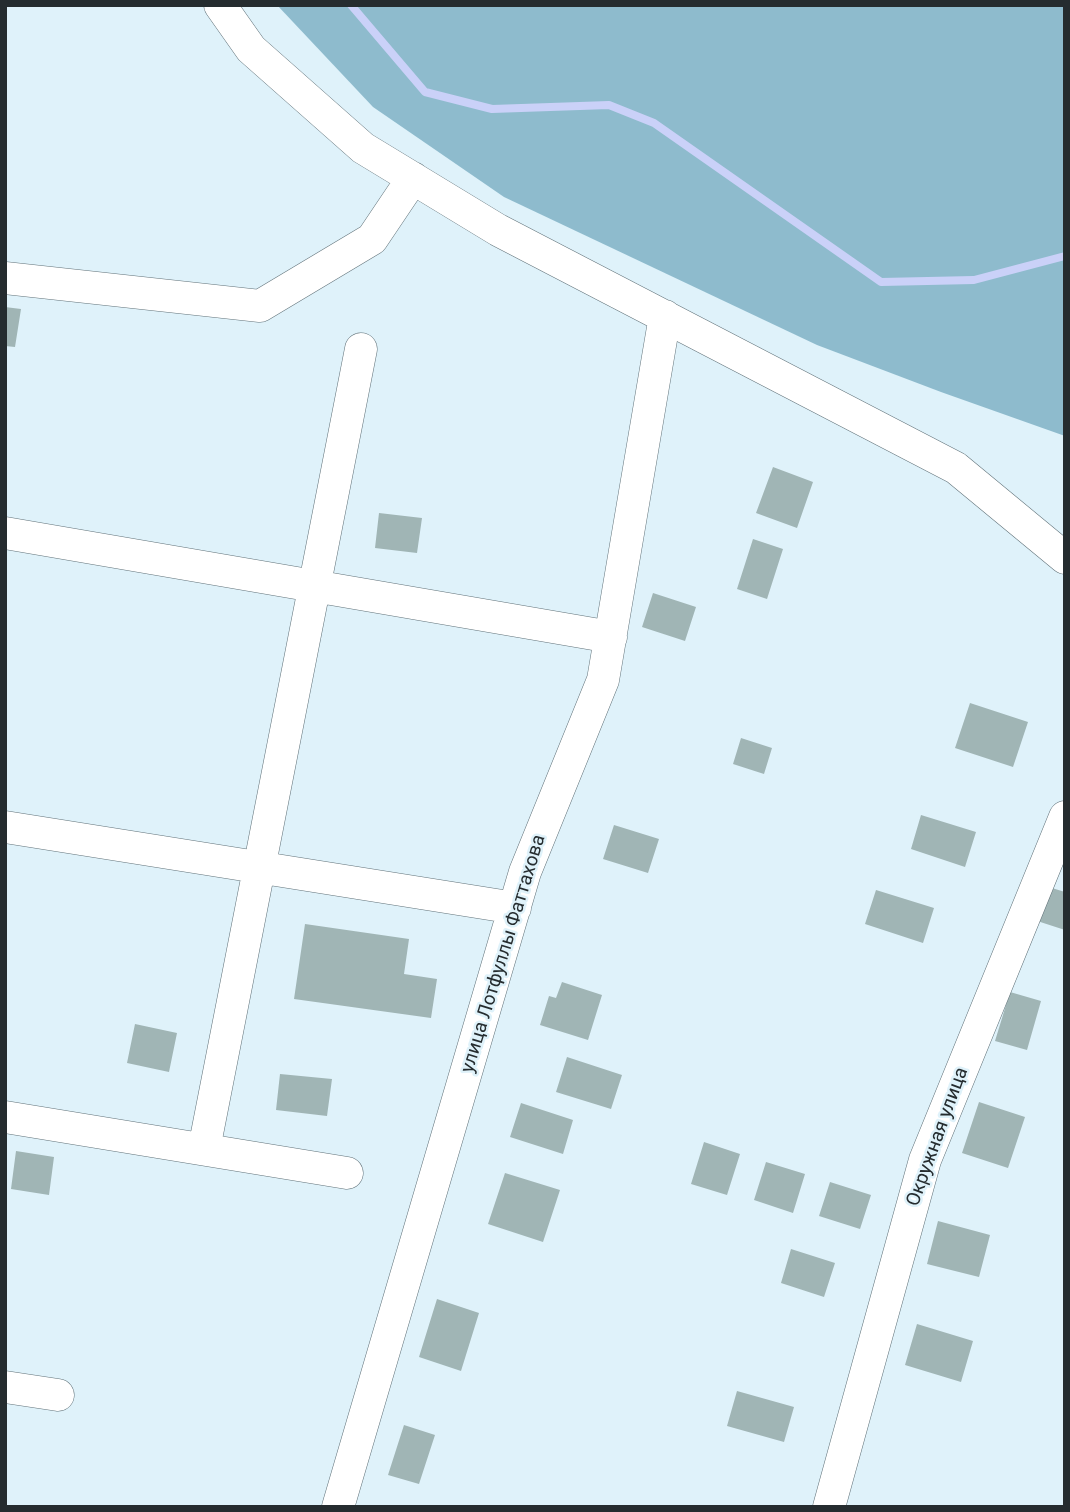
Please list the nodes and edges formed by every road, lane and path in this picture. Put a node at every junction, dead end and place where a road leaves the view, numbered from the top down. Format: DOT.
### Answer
graph roads {
  1 [pos="220,5"];
  2 [pos="413,178"];
  3 [pos="5,278"];
  4 [pos="665,316"];
  5 [pos="361,349"];
  6 [pos="5,533"];
  7 [pos="1065,558"];
  8 [pos="315,586"];
  9 [pos="611,637"];
  10 [pos="1065,817"];
  11 [pos="5,827"];
  12 [pos="259,868"];
  13 [pos="515,908"];
  14 [pos="5,1117"];
  15 [pos="204,1149"];
  16 [pos="347,1172"];
  17 [pos="5,1387"];
  18 [pos="58,1395"];
  19 [pos="338,1507"];
  20 [pos="829,1507"];
  1 -- 2 [label="street"];
  2 -- 3 [label="street"];
  2 -- 4 [label="street"];
  4 -- 7 [label="street"];
  4 -- 9 [label="street, улица Лотфуллы Фаттахова"];
  5 -- 8 [label="street"];
  6 -- 8 [label="street"];
  8 -- 9 [label="street"];
  8 -- 12 [label="street"];
  9 -- 13 [label="street, улица Лотфуллы Фаттахова"];
  10 -- 20 [label="street, Окружная улица"];
  11 -- 12 [label="street"];
  12 -- 13 [label="street"];
  12 -- 15 [label="street"];
  13 -- 19 [label="street, улица Лотфуллы Фаттахова"];
  14 -- 15 [label="street"];
  15 -- 16 [label="street"];
  17 -- 18 [label="street"];
}
